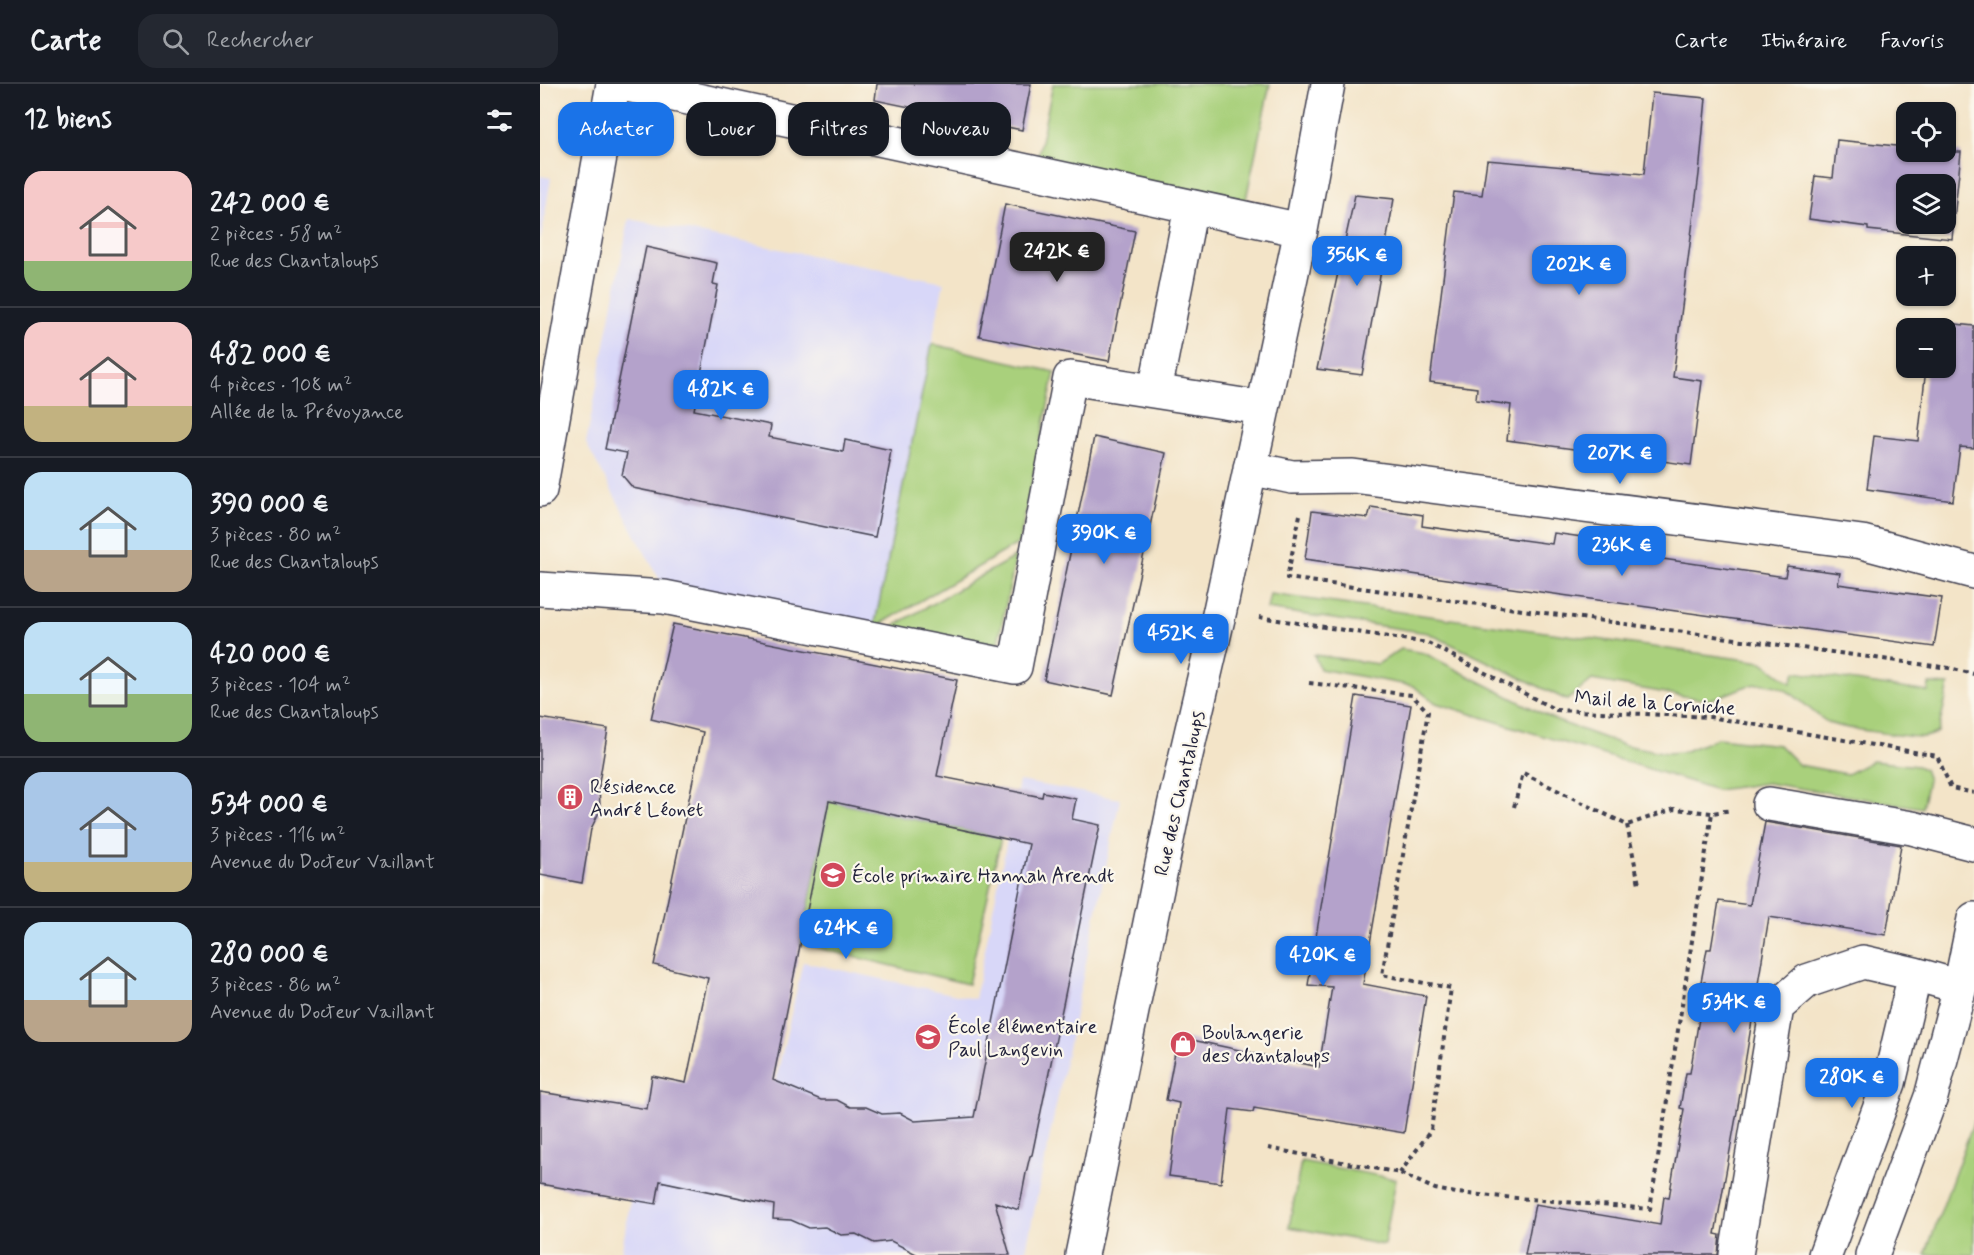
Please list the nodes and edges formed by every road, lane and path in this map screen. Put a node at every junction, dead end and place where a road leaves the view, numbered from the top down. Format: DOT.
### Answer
graph roads {
  1 [pos="613,84"];
  2 [pos="623,84"];
  3 [pos="1328,84"];
  4 [pos="1191,207"];
  5 [pos="1301,230"];
  6 [pos="1155,391"];
  7 [pos="1262,408"];
  8 [pos="1250,468"];
  9 [pos="1309,476"];
  10 [pos="540,490"];
  11 [pos="1974,572"];
  12 [pos="540,590"];
  13 [pos="1220,610"];
  14 [pos="1974,674"];
  15 [pos="1309,683"];
  16 [pos="1974,793"];
  17 [pos="1769,804"];
  18 [pos="1514,807"];
  19 [pos="1712,813"];
  20 [pos="1627,825"];
  21 [pos="1974,844"];
  22 [pos="1639,884"];
  23 [pos="1974,919"];
  24 [pos="1915,974"];
  25 [pos="1960,987"];
  26 [pos="1268,1149"];
  27 [pos="1400,1173"];
  28 [pos="1082,1255"];
  29 [pos="1736,1255"];
  30 [pos="1825,1255"];
  31 [pos="1872,1255"];
  1 -- 10 [label="street"];
  2 -- 4 [label="street"];
  3 -- 5 [label="street, Rue des Chantaloups"];
  4 -- 5 [label="street"];
  4 -- 6 [label="street"];
  5 -- 7 [label="street, Rue des Chantaloups"];
  6 -- 7 [label="street"];
  6 -- 12 [label="street"];
  7 -- 8 [label="street, Rue des Chantaloups"];
  8 -- 9 [label="street"];
  8 -- 13 [label="street, Rue des Chantaloups"];
  9 -- 11 [label="street"];
  9 -- 14 [label="path"];
  13 -- 16 [label="path, Mail de la Corniche"];
  13 -- 28 [label="street, Rue des Chantaloups"];
  15 -- 27 [label="path"];
  17 -- 19 [label="path"];
  17 -- 21 [label="street"];
  18 -- 20 [label="path"];
  19 -- 20 [label="path"];
  19 -- 27 [label="path"];
  20 -- 22 [label="path"];
  23 -- 25 [label="street"];
  24 -- 25 [label="street"];
  24 -- 29 [label="street"];
  24 -- 30 [label="street"];
  25 -- 31 [label="street"];
  26 -- 27 [label="path"];
}
